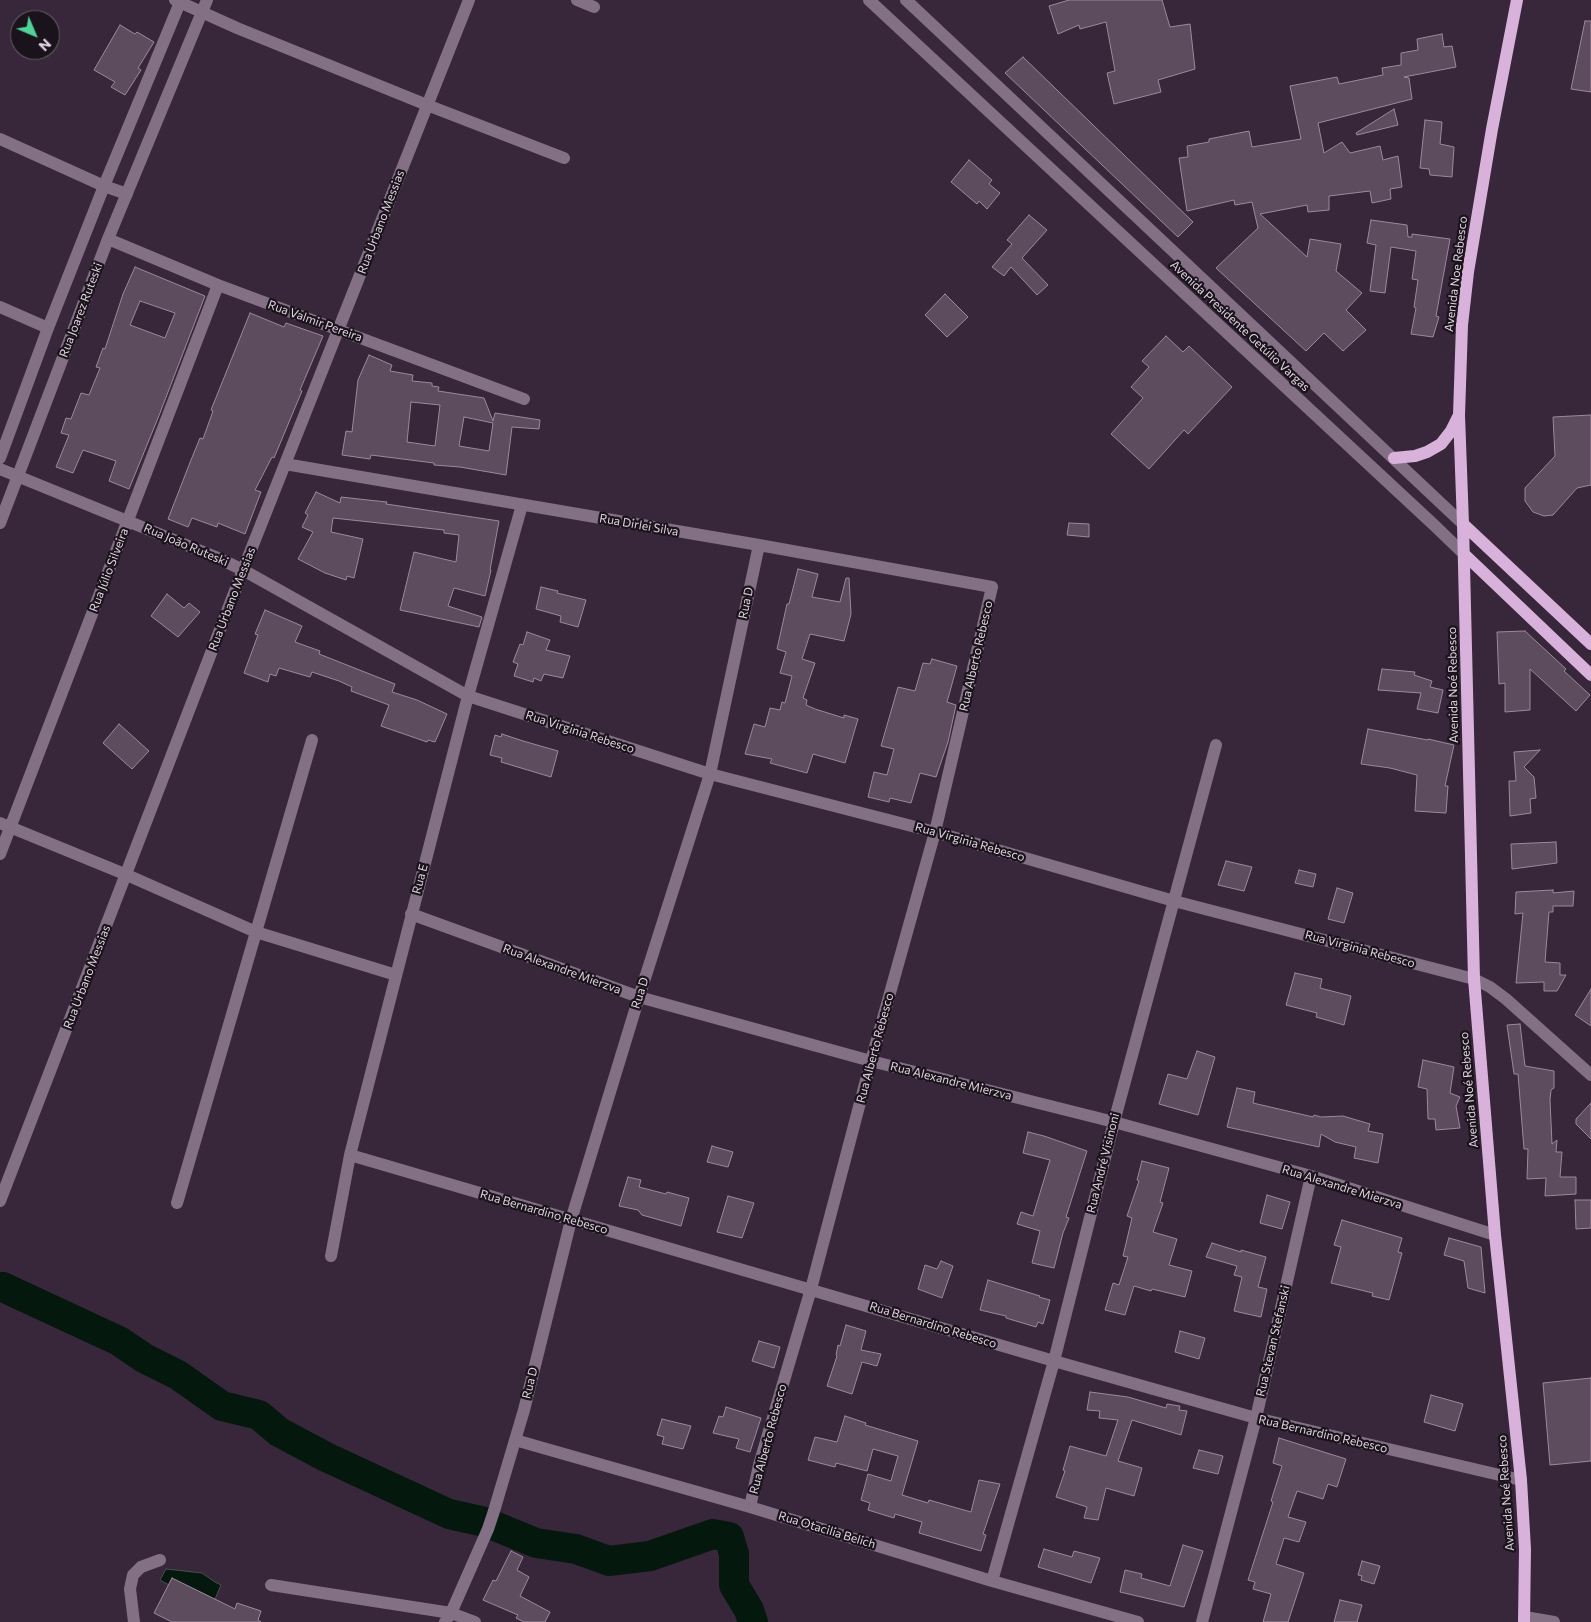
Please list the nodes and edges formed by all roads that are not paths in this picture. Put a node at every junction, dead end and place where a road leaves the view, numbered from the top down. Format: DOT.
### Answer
graph roads {
  1 [pos="207,0"];
  2 [pos="469,0"];
  3 [pos="577,0"];
  4 [pos="868,0"];
  5 [pos="906,0"];
  6 [pos="1517,0"];
  7 [pos="179,1"];
  8 [pos="594,7"];
  9 [pos="202,13"];
  10 [pos="143,91"];
  11 [pos="166,99"];
  12 [pos="426,105"];
  13 [pos="0,139"];
  14 [pos="564,158"];
  15 [pos="104,186"];
  16 [pos="127,194"];
  17 [pos="108,239"];
  18 [pos="218,285"];
  19 [pos="1214,289"];
  20 [pos="1198,306"];
  21 [pos="0,307"];
  22 [pos="48,328"];
  23 [pos="338,330"];
  24 [pos="524,398"];
  25 [pos="1459,415"];
  26 [pos="0,458"];
  27 [pos="1394,458"];
  28 [pos="285,464"];
  29 [pos="0,469"];
  30 [pos="18,477"];
  31 [pos="522,505"];
  32 [pos="128,521"];
  33 [pos="0,523"];
  34 [pos="1464,524"];
  35 [pos="759,545"];
  36 [pos="1464,554"];
  37 [pos="243,570"];
  38 [pos="992,587"];
  39 [pos="1591,644"];
  40 [pos="1591,675"];
  41 [pos="468,696"];
  42 [pos="312,740"];
  43 [pos="1216,745"];
  44 [pos="710,774"];
  45 [pos="5,825"];
  46 [pos="935,832"];
  47 [pos="0,854"];
  48 [pos="127,875"];
  49 [pos="1174,901"];
  50 [pos="411,914"];
  51 [pos="256,932"];
  52 [pos="396,975"];
  53 [pos="1474,979"];
  54 [pos="639,997"];
  55 [pos="870,1060"];
  56 [pos="1591,1075"];
  57 [pos="1114,1122"];
  58 [pos="350,1155"];
  59 [pos="1311,1176"];
  60 [pos="0,1200"];
  61 [pos="177,1203"];
  62 [pos="571,1220"];
  63 [pos="1495,1235"];
  64 [pos="331,1256"];
  65 [pos="811,1289"];
  66 [pos="1054,1361"];
  67 [pos="1256,1418"];
  68 [pos="515,1440"];
  69 [pos="1520,1480"];
  70 [pos="750,1507"];
  71 [pos="160,1560"];
  72 [pos="992,1581"];
  73 [pos="271,1585"];
  74 [pos="448,1617"];
  75 [pos="1524,1619"];
  76 [pos="134,1622"];
  77 [pos="475,1622"];
  78 [pos="1138,1622"];
  79 [pos="1202,1622"];
  80 [pos="1554,1622"];
  1 -- 9 [label="street, Rua Joarez Ruteski"];
  2 -- 12 [label="street, Rua Urbano Messias"];
  3 -- 8 [label="street"];
  4 -- 20 [label="street, Avenida Presidente Getúlio Vargas"];
  5 -- 19 [label="street, Avenida Presidente Getúlio Vargas"];
  6 -- 25 [label="main road, Avenida Noe Rebesco"];
  7 -- 9 [label="street"];
  7 -- 10 [label="street, Rua Joarez Ruteski"];
  9 -- 11 [label="street, Rua Joarez Ruteski"];
  9 -- 12 [label="street"];
  10 -- 11 [label="street"];
  10 -- 15 [label="street, Rua Joarez Ruteski"];
  11 -- 16 [label="street, Rua Joarez Ruteski"];
  12 -- 14 [label="street"];
  12 -- 23 [label="street, Rua Urbano Messias"];
  13 -- 15 [label="street"];
  15 -- 16 [label="street"];
  15 -- 22 [label="street, Rua Joarez Ruteski"];
  16 -- 17 [label="street, Rua Joarez Ruteski"];
  17 -- 18 [label="street, Rua Valmir Pereira"];
  17 -- 30 [label="street, Rua Joarez Ruteski"];
  18 -- 23 [label="street, Rua Valmir Pereira"];
  18 -- 32 [label="street, Rua Júlio Silveira"];
  19 -- 20 [label="street"];
  19 -- 27 [label="street, Avenida Presidente Getúlio Vargas"];
  20 -- 36 [label="street, Avenida Presidente Getúlio Vargas"];
  21 -- 22 [label="street"];
  22 -- 26 [label="street, Rua Joarez Ruteski"];
  23 -- 24 [label="street, Rua Valmir Pereira"];
  23 -- 28 [label="street, Rua Urbano Messias"];
  25 -- 27 [label="main road"];
  25 -- 34 [label="main road, Avenida Noe Rebesco"];
  27 -- 34 [label="street, Avenida Presidente Getúlio Vargas"];
  28 -- 31 [label="street, Rua Dirlei Silva"];
  28 -- 37 [label="street, Rua Urbano Messias"];
  29 -- 30 [label="street, Rua João Ruteski"];
  30 -- 32 [label="street, Rua João Ruteski"];
  30 -- 33 [label="street, Rua Joarez Ruteski"];
  31 -- 35 [label="street, Rua Dirlei Silva"];
  31 -- 41 [label="street, Rua E"];
  32 -- 37 [label="street, Rua João Ruteski"];
  32 -- 45 [label="street, Rua Júlio Silveira"];
  34 -- 36 [label="main road, Avenida Noe Rebesco"];
  34 -- 39 [label="main road, Avenida Presidente Getúlio Vargas"];
  35 -- 38 [label="street, Rua Dirlei Silva"];
  35 -- 44 [label="street, Rua D"];
  36 -- 40 [label="main road, Avenida Presidente Getúlio Vargas"];
  36 -- 53 [label="main road, Avenida Noé Rebesco"];
  37 -- 41 [label="street, Rua João Ruteski"];
  37 -- 48 [label="street, Rua Urbano Messias"];
  38 -- 46 [label="street, Rua Alberto Rebesco"];
  41 -- 44 [label="street, Rua Virginia Rebesco"];
  41 -- 50 [label="street, Rua E"];
  42 -- 51 [label="street"];
  43 -- 49 [label="street, Rua André Visinoni"];
  44 -- 46 [label="street, Rua Virginia Rebesco"];
  44 -- 54 [label="street, Rua D"];
  45 -- 47 [label="street, Rua Júlio Silveira"];
  45 -- 48 [label="street"];
  46 -- 49 [label="street, Rua Virginia Rebesco"];
  46 -- 55 [label="street, Rua Alberto Rebesco"];
  48 -- 51 [label="street"];
  48 -- 60 [label="street, Rua Urbano Messias"];
  49 -- 53 [label="street, Rua Virginia Rebesco"];
  49 -- 57 [label="street, Rua André Visinoni"];
  50 -- 52 [label="street, Rua E"];
  50 -- 54 [label="street, Rua Alexandre Mierzva"];
  51 -- 52 [label="street"];
  51 -- 61 [label="street"];
  52 -- 58 [label="street, Rua E"];
  53 -- 56 [label="street, Rua Virginia Rebesco"];
  53 -- 63 [label="main road, Avenida Noé Rebesco"];
  54 -- 55 [label="street, Rua Alexandre Mierzva"];
  54 -- 62 [label="street, Rua D"];
  55 -- 57 [label="street, Rua Alexandre Mierzva"];
  55 -- 65 [label="street, Rua Alberto Rebesco"];
  57 -- 59 [label="street, Rua Alexandre Mierzva"];
  57 -- 66 [label="street, Rua André Visinoni"];
  58 -- 62 [label="street, Rua Bernardino Rebesco"];
  58 -- 64 [label="street, Rua E"];
  59 -- 63 [label="street, Rua Alexandre Mierzva"];
  59 -- 67 [label="street, Rua Stevan Stefanski"];
  62 -- 65 [label="street, Rua Bernardino Rebesco"];
  62 -- 68 [label="street, Rua D"];
  63 -- 69 [label="main road, Avenida Noé Rebesco"];
  65 -- 66 [label="street, Rua Bernardino Rebesco"];
  65 -- 70 [label="street, Rua Alberto Rebesco"];
  66 -- 67 [label="street, Rua Bernardino Rebesco"];
  66 -- 72 [label="street, Rua André Visinoni"];
  67 -- 69 [label="street, Rua Bernardino Rebesco"];
  67 -- 79 [label="street, Rua Stevan Stefanski"];
  68 -- 70 [label="street, Rua Otacilia Belich"];
  68 -- 74 [label="street, Rua D"];
  69 -- 75 [label="main road, Avenida Noé Rebesco"];
  70 -- 72 [label="street, Rua Otacilia Belich"];
  71 -- 76 [label="street"];
  72 -- 78 [label="street, Rua Otacilia Belich"];
  73 -- 74 [label="street"];
  74 -- 77 [label="street"];
  75 -- 80 [label="street"];
}
